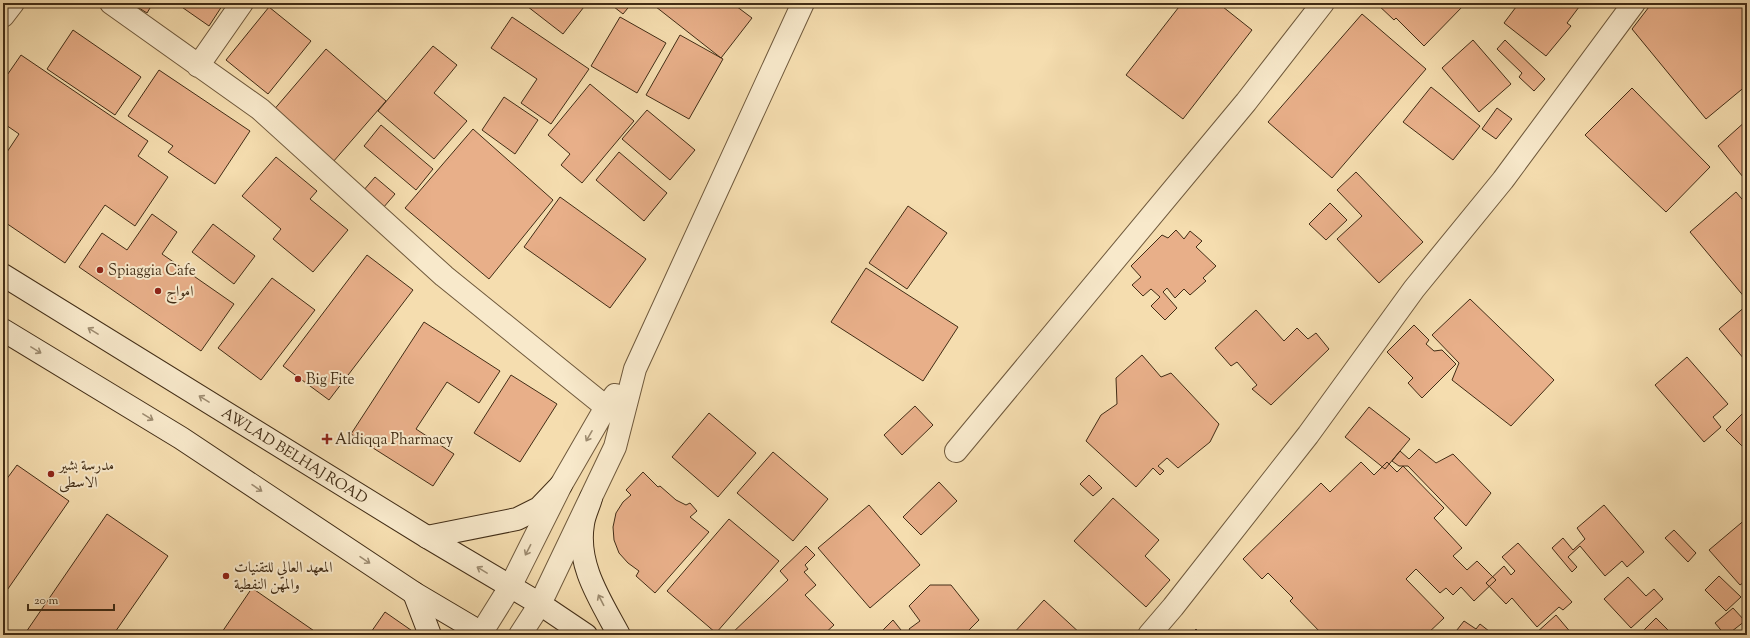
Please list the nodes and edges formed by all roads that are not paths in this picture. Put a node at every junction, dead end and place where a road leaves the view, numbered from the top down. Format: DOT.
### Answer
graph roads {
  1 [pos="13,3"];
  2 [pos="110,3"];
  3 [pos="242,3"];
  4 [pos="803,3"];
  5 [pos="1322,3"];
  6 [pos="1634,3"];
  7 [pos="3,16"];
  8 [pos="198,66"];
  9 [pos="3,276"];
  10 [pos="3,330"];
  11 [pos="635,369"];
  12 [pos="606,407"];
  13 [pos="956,451"];
  14 [pos="561,485"];
  15 [pos="591,498"];
  16 [pos="426,536"];
  17 [pos="510,587"];
  18 [pos="414,593"];
  19 [pos="540,604"];
  20 [pos="482,634"];
  21 [pos="430,635"];
  22 [pos="520,635"];
  23 [pos="586,635"];
  24 [pos="619,635"];
  25 [pos="1149,635"];
  1 -- 7 [label="street"];
  2 -- 8 [label="street"];
  3 -- 8 [label="street"];
  4 -- 11 [label="street"];
  5 -- 13 [label="street"];
  6 -- 25 [label="street"];
  8 -- 12 [label="street"];
  16 -- 9 [label="street, AWLAD BELHAJ ROAD, one-way"];
  10 -- 18 [label="street, one-way"];
  11 -- 12 [label="street"];
  11 -- 15 [label="street"];
  12 -- 14 [label="street, one-way"];
  14 -- 16 [label="street"];
  14 -- 17 [label="street, one-way"];
  15 -- 19 [label="street"];
  24 -- 15 [label="street, one-way"];
  17 -- 16 [label="street, AWLAD BELHAJ ROAD, one-way"];
  17 -- 19 [label="street, AWLAD BELHAJ ROAD"];
  17 -- 20 [label="street"];
  18 -- 20 [label="street"];
  18 -- 21 [label="street"];
  19 -- 22 [label="street"];
  19 -- 23 [label="street, AWLAD BELHAJ ROAD"];
}
